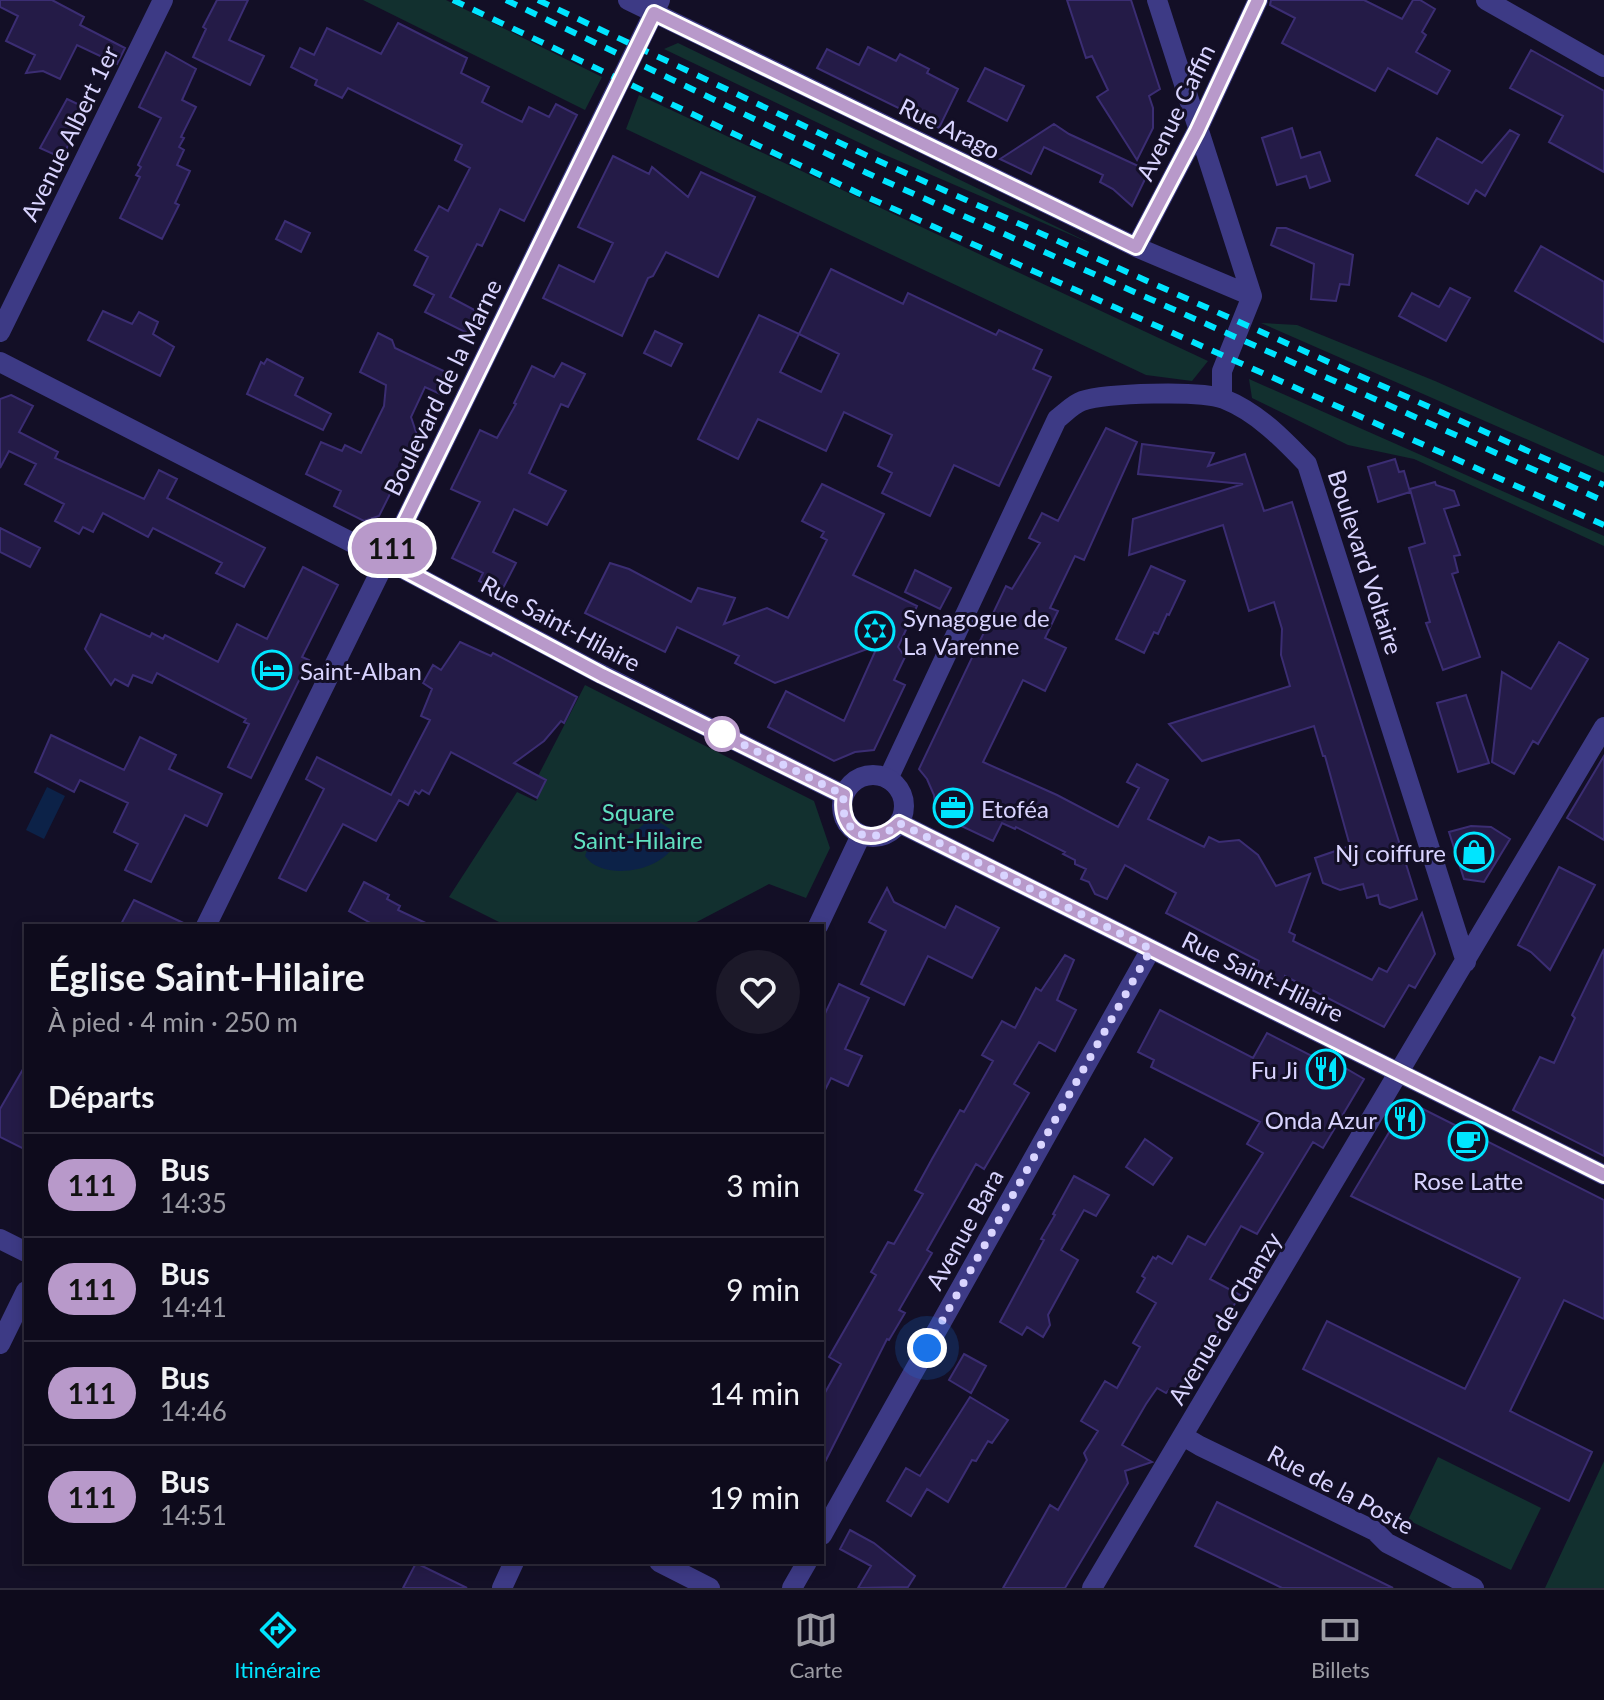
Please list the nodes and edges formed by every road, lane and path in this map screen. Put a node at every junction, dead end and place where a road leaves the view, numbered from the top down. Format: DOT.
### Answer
graph roads {
  1 [pos="163,0"];
  2 [pos="628,0"];
  3 [pos="1157,0"];
  4 [pos="1258,0"];
  5 [pos="1486,0"];
  6 [pos="657,6"];
  7 [pos="1604,67"];
  8 [pos="1197,131"];
  9 [pos="1136,247"];
  10 [pos="1252,296"];
  11 [pos="0,332"];
  12 [pos="0,362"];
  13 [pos="1222,398"];
  14 [pos="386,560"];
  15 [pos="1604,727"];
  16 [pos="888,779"];
  17 [pos="844,795"];
  18 [pos="899,823"];
  19 [pos="861,835"];
  20 [pos="207,924"];
  21 [pos="819,924"];
  22 [pos="1151,949"];
  23 [pos="1466,962"];
  24 [pos="1399,1074"];
  25 [pos="1604,1175"];
  26 [pos="0,1239"];
  27 [pos="24,1251"];
  28 [pos="24,1295"];
  29 [pos="0,1344"];
  30 [pos="1183,1436"];
  31 [pos="824,1531"];
  32 [pos="513,1564"];
  33 [pos="663,1564"];
  34 [pos="806,1564"];
  35 [pos="502,1588"];
  36 [pos="710,1588"];
  37 [pos="792,1588"];
  38 [pos="1092,1588"];
  39 [pos="1474,1588"];
  1 -- 11 [label="street, Avenue Albert 1er"];
  2 -- 6 [label="street, Rue Arago"];
  3 -- 8 [label="street"];
  4 -- 8 [label="street, Avenue Caffin"];
  5 -- 7 [label="street"];
  6 -- 9 [label="street, Rue Arago"];
  6 -- 14 [label="street, Boulevard de la Marne"];
  8 -- 9 [label="street, Avenue Caffin"];
  8 -- 10 [label="street"];
  9 -- 10 [label="street, Rue Arago"];
  10 -- 13 [label="street"];
  12 -- 14 [label="street, Rue Saint-Hilaire"];
  13 -- 16 [label="street"];
  13 -- 23 [label="street, Boulevard Voltaire"];
  14 -- 17 [label="street, Rue Saint-Hilaire"];
  14 -- 20 [label="street, Boulevard de la Marne"];
  15 -- 23 [label="street"];
  16 -- 17 [label="street"];
  16 -- 18 [label="street"];
  17 -- 19 [label="street"];
  18 -- 19 [label="street"];
  18 -- 22 [label="street, Rue Saint-Hilaire"];
  19 -- 21 [label="street"];
  22 -- 24 [label="street, Rue Saint-Hilaire"];
  22 -- 31 [label="street, Avenue Bara"];
  23 -- 24 [label="street"];
  24 -- 25 [label="street, Rue Saint-Hilaire"];
  24 -- 30 [label="street, Avenue de Chanzy"];
  26 -- 27 [label="street"];
  28 -- 29 [label="street"];
  30 -- 38 [label="street, Avenue de Chanzy"];
  30 -- 39 [label="street, Rue de la Poste"];
  32 -- 35 [label="street"];
  33 -- 36 [label="street"];
  34 -- 37 [label="street"];
}
